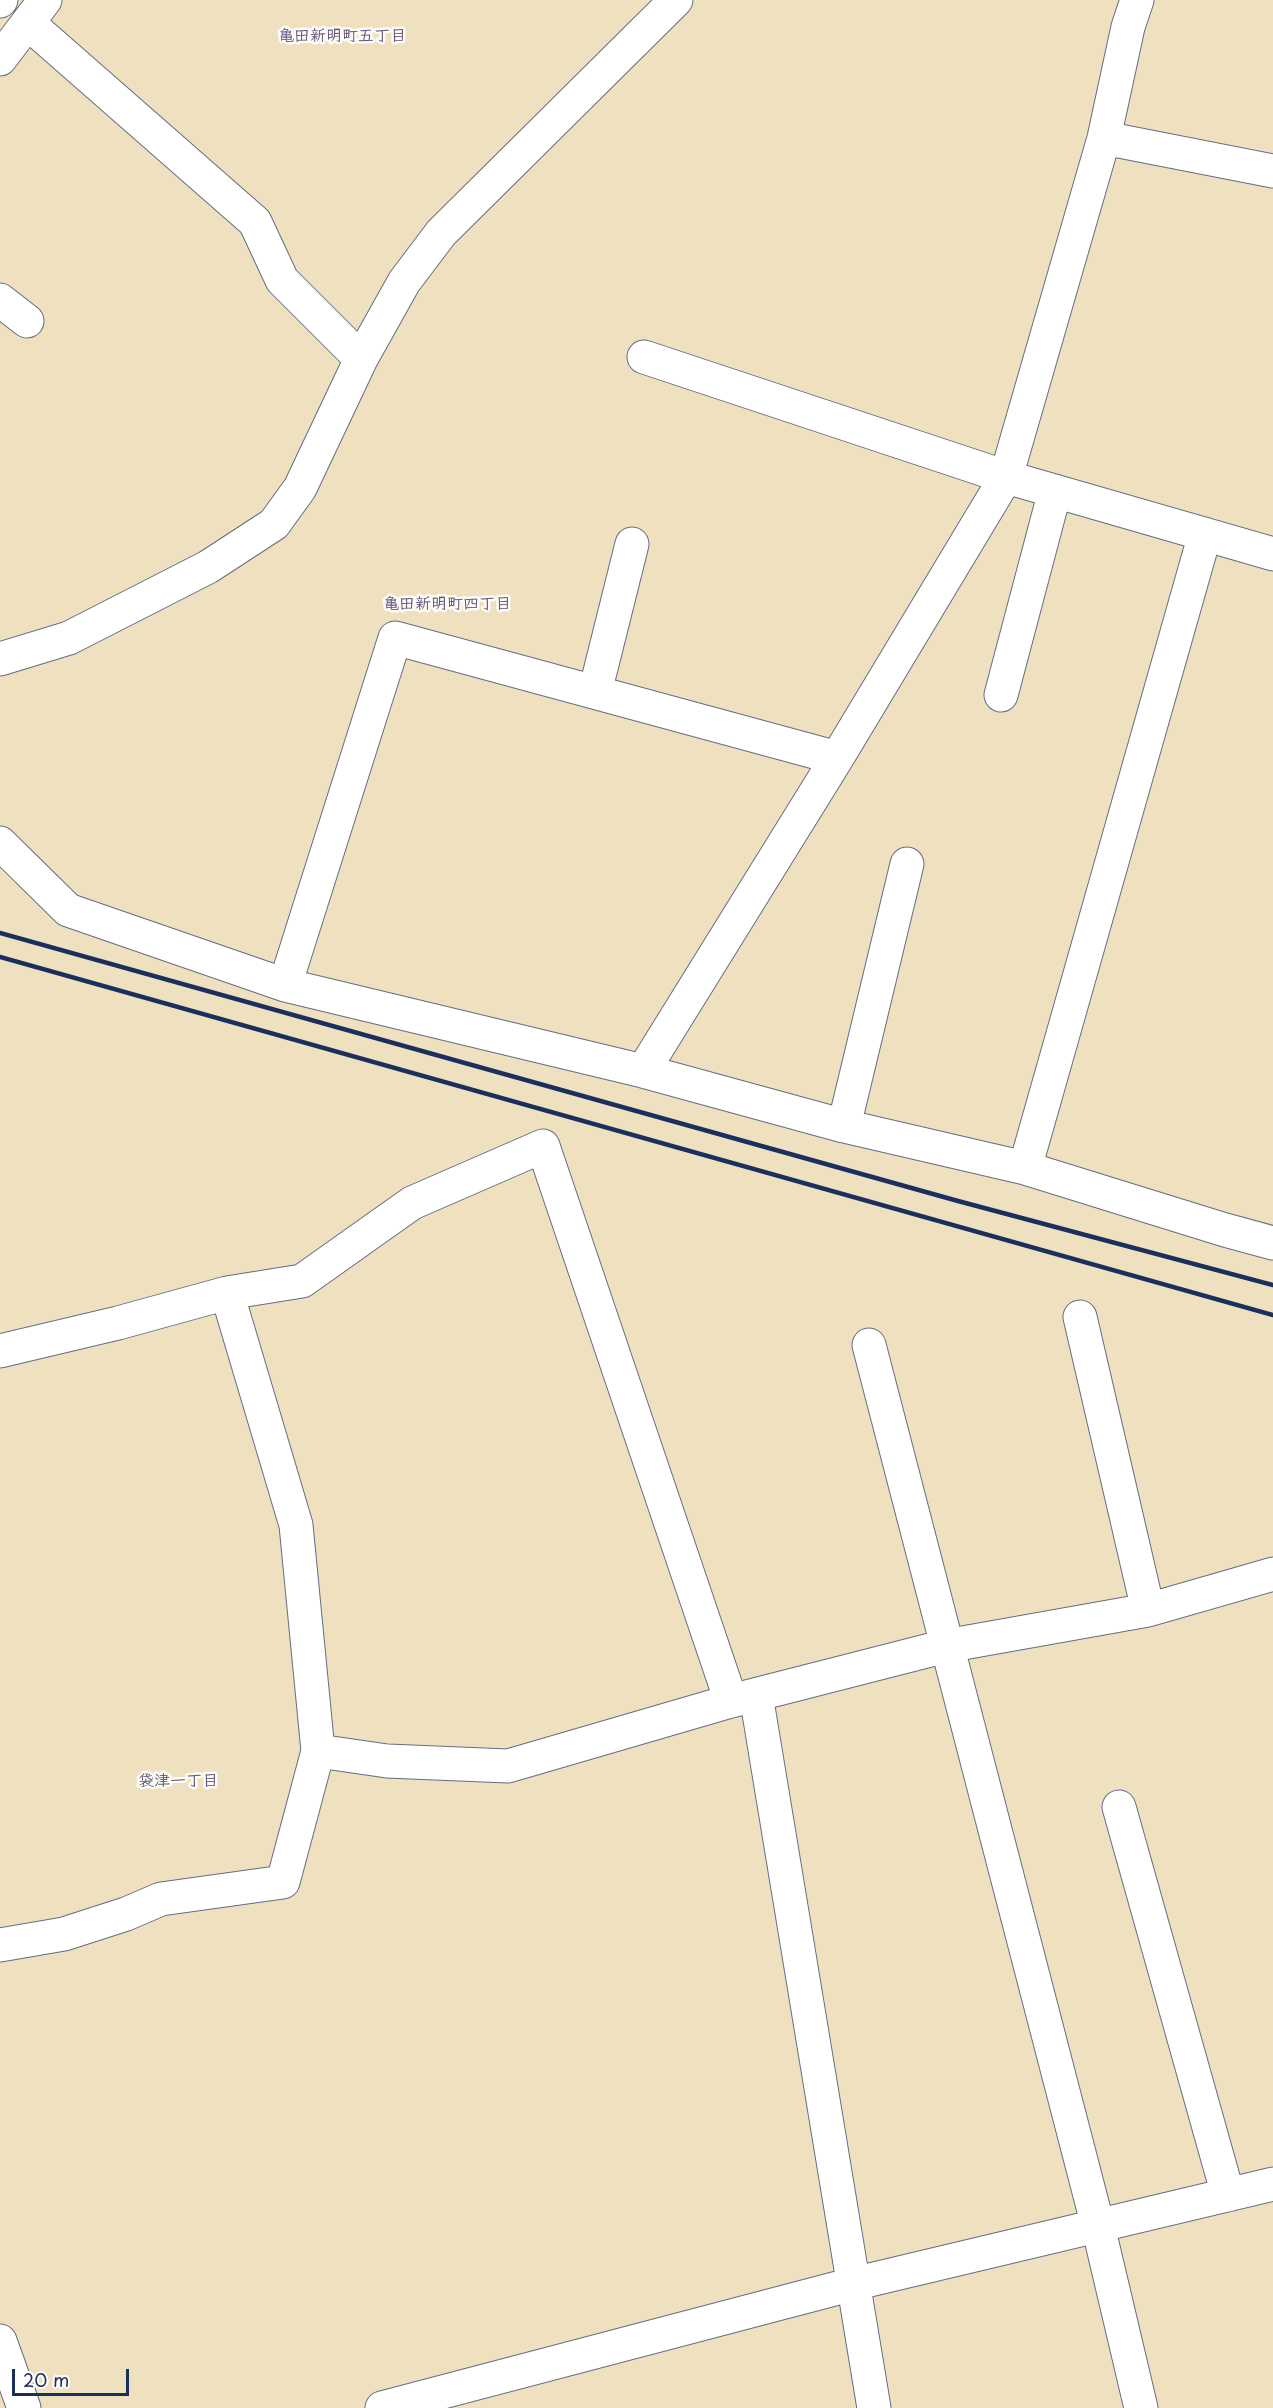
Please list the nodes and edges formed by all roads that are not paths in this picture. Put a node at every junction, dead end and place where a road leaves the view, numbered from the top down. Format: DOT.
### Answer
graph roads {
  1 [pos="676,0"];
  2 [pos="1137,0"];
  3 [pos="36,11"];
  4 [pos="0,59"];
  5 [pos="1104,138"];
  6 [pos="1273,171"];
  7 [pos="0,300"];
  8 [pos="27,321"];
  9 [pos="644,357"];
  10 [pos="361,359"];
  11 [pos="1006,477"];
  12 [pos="1055,491"];
  13 [pos="1205,534"];
  14 [pos="632,544"];
  15 [pos="1273,554"];
  16 [pos="0,659"];
  17 [pos="595,692"];
  18 [pos="1001,695"];
  19 [pos="837,758"];
  20 [pos="0,843"];
  21 [pos="907,864"];
  22 [pos="285,985"];
  23 [pos="643,1071"];
  24 [pos="844,1126"];
  25 [pos="1024,1168"];
  26 [pos="1273,1243"];
  27 [pos="227,1293"];
  28 [pos="1080,1317"];
  29 [pos="869,1345"];
  30 [pos="0,1351"];
  31 [pos="1273,1574"];
  32 [pos="1148,1610"];
  33 [pos="946,1646"];
  34 [pos="743,1698"];
  35 [pos="318,1751"];
  36 [pos="1119,1807"];
  37 [pos="0,1945"];
  38 [pos="1273,2184"];
  39 [pos="1228,2195"];
  40 [pos="1098,2226"];
  41 [pos="853,2284"];
  42 [pos="0,2341"];
  43 [pos="24,2408"];
  44 [pos="382,2408"];
  45 [pos="874,2408"];
  46 [pos="1141,2408"];
  1 -- 10 [label="street"];
  2 -- 5 [label="street"];
  3 -- 4 [label="street"];
  3 -- 10 [label="street"];
  5 -- 6 [label="street"];
  5 -- 11 [label="street"];
  7 -- 8 [label="street"];
  9 -- 11 [label="street"];
  10 -- 16 [label="street"];
  11 -- 12 [label="street"];
  11 -- 19 [label="street"];
  12 -- 13 [label="street"];
  12 -- 18 [label="street"];
  13 -- 15 [label="street"];
  13 -- 25 [label="street"];
  14 -- 17 [label="street"];
  17 -- 19 [label="street"];
  17 -- 22 [label="street"];
  19 -- 23 [label="street"];
  20 -- 22 [label="street"];
  21 -- 24 [label="street"];
  22 -- 23 [label="street"];
  23 -- 24 [label="street"];
  24 -- 25 [label="street"];
  25 -- 26 [label="street"];
  27 -- 30 [label="street"];
  27 -- 34 [label="street"];
  27 -- 35 [label="street"];
  28 -- 32 [label="street"];
  29 -- 33 [label="street"];
  31 -- 32 [label="street"];
  32 -- 33 [label="street"];
  33 -- 34 [label="street"];
  33 -- 40 [label="street"];
  34 -- 35 [label="street"];
  34 -- 41 [label="street"];
  35 -- 37 [label="street"];
  36 -- 39 [label="street"];
  38 -- 39 [label="street"];
  39 -- 40 [label="street"];
  40 -- 41 [label="street"];
  40 -- 46 [label="street"];
  41 -- 44 [label="street"];
  41 -- 45 [label="street"];
  42 -- 43 [label="street"];
}
